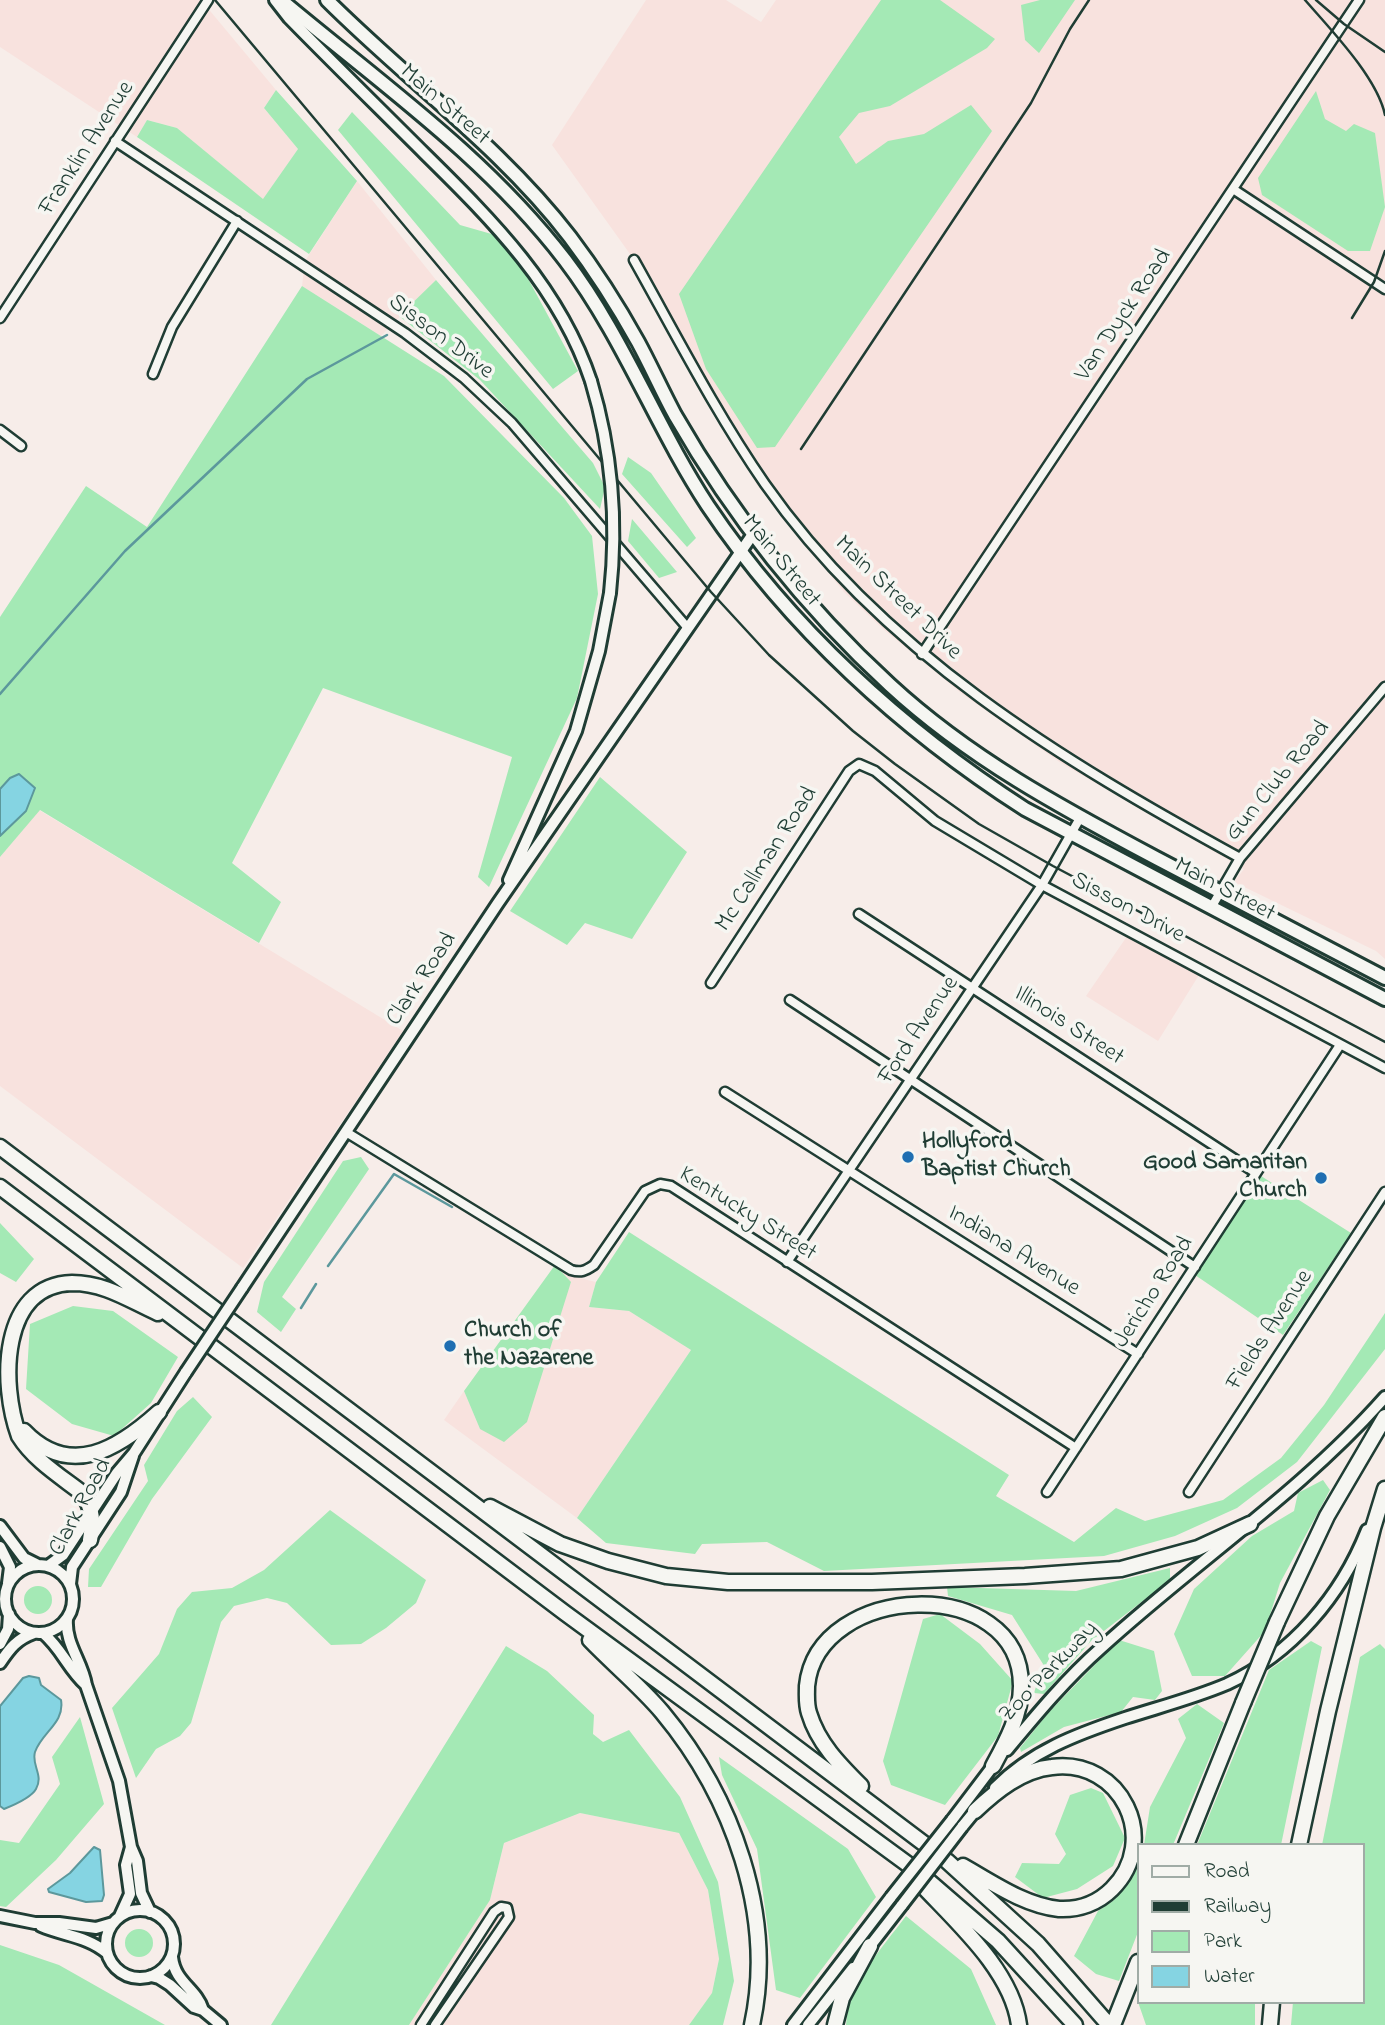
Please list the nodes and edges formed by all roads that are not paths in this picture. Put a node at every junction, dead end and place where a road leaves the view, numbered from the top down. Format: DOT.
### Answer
graph roads {
  1 [pos="208,0"];
  2 [pos="275,0"];
  3 [pos="281,0"];
  4 [pos="327,0"];
  5 [pos="1359,0"];
  6 [pos="115,141"];
  7 [pos="1233,189"];
  8 [pos="237,221"];
  9 [pos="634,260"];
  10 [pos="1385,289"];
  11 [pos="0,318"];
  12 [pos="153,374"];
  13 [pos="0,430"];
  14 [pos="21,446"];
  15 [pos="753,534"];
  16 [pos="741,550"];
  17 [pos="687,628"];
  18 [pos="922,654"];
  19 [pos="1385,687"];
  20 [pos="862,765"];
  21 [pos="1080,818"];
  22 [pos="1070,834"];
  23 [pos="1240,858"];
  24 [pos="1042,885"];
  25 [pos="1220,892"];
  26 [pos="499,903"];
  27 [pos="1211,908"];
  28 [pos="859,914"];
  29 [pos="1385,978"];
  30 [pos="711,984"];
  31 [pos="972,988"];
  32 [pos="1385,999"];
  33 [pos="790,1000"];
  34 [pos="1340,1045"];
  35 [pos="1385,1068"];
  36 [pos="910,1080"];
  37 [pos="726,1092"];
  38 [pos="346,1132"];
  39 [pos="0,1147"];
  40 [pos="849,1171"];
  41 [pos="1256,1173"];
  42 [pos="0,1186"];
  43 [pos="1385,1192"];
  44 [pos="787,1262"];
  45 [pos="1195,1267"];
  46 [pos="190,1328"];
  47 [pos="1138,1354"];
  48 [pos="1385,1396"];
  49 [pos="7,1408"];
  50 [pos="159,1412"];
  51 [pos="1385,1417"];
  52 [pos="1076,1448"];
  53 [pos="134,1453"];
  54 [pos="450,1485"];
  55 [pos="1385,1487"];
  56 [pos="1047,1492"];
  57 [pos="1189,1492"];
  58 [pos="92,1511"];
  59 [pos="1250,1524"];
  60 [pos="0,1526"];
  61 [pos="90,1540"];
  62 [pos="0,1547"];
  63 [pos="43,1565"];
  64 [pos="70,1584"];
  65 [pos="8,1586"];
  66 [pos="565,1613"];
  67 [pos="9,1614"];
  68 [pos="67,1619"];
  69 [pos="39,1633"];
  70 [pos="0,1644"];
  71 [pos="0,1663"];
  72 [pos="86,1685"];
  73 [pos="992,1766"];
  74 [pos="975,1811"];
  75 [pos="891,1817"];
  76 [pos="1187,1843"];
  77 [pos="1299,1843"];
  78 [pos="928,1846"];
  79 [pos="131,1847"];
  80 [pos="890,1850"];
  81 [pos="150,1912"];
  82 [pos="0,1916"];
  83 [pos="117,1919"];
  84 [pos="35,1923"];
  85 [pos="870,1946"];
  86 [pos="107,1954"];
  87 [pos="172,1957"];
  88 [pos="1136,1967"];
  89 [pos="151,1976"];
  90 [pos="1272,2004"];
  91 [pos="203,2010"];
  92 [pos="221,2025"];
  93 [pos="421,2025"];
  94 [pos="435,2025"];
  95 [pos="752,2025"];
  96 [pos="793,2025"];
  97 [pos="808,2025"];
  98 [pos="835,2025"];
  99 [pos="1019,2025"];
  100 [pos="1075,2025"];
  101 [pos="1111,2025"];
  102 [pos="1270,2025"];
  1 -- 6 [label="street, Franklin Avenue"];
  2 -- 26 [label="street, bridge"];
  3 -- 16 [label="main road, Main Street"];
  4 -- 15 [label="main road, Main Street"];
  5 -- 7 [label="street, Van Dyck Road"];
  6 -- 8 [label="street, Sisson Drive"];
  6 -- 11 [label="street, Franklin Avenue"];
  7 -- 10 [label="street"];
  7 -- 18 [label="street, Van Dyck Road"];
  8 -- 12 [label="street"];
  8 -- 17 [label="street, Sisson Drive"];
  9 -- 18 [label="street, Main Street Drive"];
  13 -- 14 [label="street"];
  15 -- 16 [label="street, Clark Road"];
  15 -- 21 [label="main road, Main Street"];
  16 -- 17 [label="street, Clark Road"];
  16 -- 22 [label="main road, Main Street"];
  17 -- 26 [label="street, Clark Road"];
  18 -- 23 [label="street, Main Street Drive"];
  19 -- 23 [label="street, Gun Club Road"];
  20 -- 24 [label="street, Sisson Drive"];
  20 -- 30 [label="street, Mc Callman Road"];
  21 -- 22 [label="street, Ford Avenue"];
  21 -- 25 [label="main road, Main Street"];
  22 -- 24 [label="street, Ford Avenue"];
  22 -- 27 [label="main road, Main Street"];
  23 -- 25 [label="street, Gun Club Road"];
  24 -- 31 [label="street, Ford Avenue"];
  24 -- 34 [label="street, Sisson Drive"];
  25 -- 27 [label="street, Gun Club Road"];
  25 -- 29 [label="main road, Main Street"];
  26 -- 38 [label="street, Clark Road"];
  27 -- 32 [label="main road, Main Street"];
  28 -- 31 [label="street, Illinois Street"];
  31 -- 36 [label="street, Ford Avenue"];
  31 -- 41 [label="street, Illinois Street"];
  33 -- 36 [label="street"];
  34 -- 35 [label="street, Sisson Drive"];
  34 -- 41 [label="street, Jericho Road"];
  36 -- 40 [label="street, Ford Avenue"];
  36 -- 45 [label="street"];
  37 -- 40 [label="street, Indiana Avenue"];
  38 -- 44 [label="street, Kentucky Street"];
  38 -- 50 [label="street, Clark Road, bridge"];
  39 -- 54 [label="highway"];
  40 -- 44 [label="street, Ford Avenue"];
  40 -- 47 [label="street, Indiana Avenue"];
  41 -- 45 [label="street, Jericho Road"];
  42 -- 46 [label="highway"];
  43 -- 57 [label="street, Fields Avenue"];
  44 -- 52 [label="street, Kentucky Street"];
  45 -- 47 [label="street, Jericho Road"];
  46 -- 49 [label="highway"];
  46 -- 66 [label="highway"];
  47 -- 52 [label="street, Jericho Road"];
  48 -- 59 [label="street, Zoo Parkway"];
  49 -- 50 [label="highway"];
  49 -- 58 [label="highway"];
  50 -- 53 [label="street, Clark Road"];
  51 -- 76 [label="highway, bridge"];
  52 -- 56 [label="street, Jericho Road"];
  53 -- 58 [label="street, Clark Road"];
  53 -- 61 [label="street, Clark Road"];
  54 -- 59 [label="highway"];
  54 -- 75 [label="highway"];
  55 -- 74 [label="street, Zoo Parkway"];
  55 -- 77 [label="highway"];
  58 -- 61 [label="highway"];
  58 -- 63 [label="street, Clark Road"];
  59 -- 73 [label="street, Zoo Parkway"];
  60 -- 63 [label="street"];
  61 -- 64 [label="street, Clark Road"];
  62 -- 65 [label="street"];
  63 -- 64 [label="street"];
  63 -- 65 [label="street"];
  64 -- 68 [label="street"];
  65 -- 67 [label="street"];
  66 -- 80 [label="highway"];
  66 -- 95 [label="highway"];
  67 -- 69 [label="street"];
  67 -- 70 [label="street"];
  68 -- 69 [label="street"];
  68 -- 72 [label="street"];
  69 -- 71 [label="street"];
  69 -- 72 [label="street"];
  72 -- 79 [label="street"];
  73 -- 75 [label="highway"];
  73 -- 96 [label="street, Zoo Parkway, bridge"];
  74 -- 78 [label="highway"];
  74 -- 85 [label="street, Zoo Parkway, bridge"];
  75 -- 78 [label="highway"];
  78 -- 101 [label="highway"];
  79 -- 81 [label="street"];
  79 -- 83 [label="street"];
  80 -- 99 [label="highway"];
  80 -- 100 [label="highway"];
  81 -- 83 [label="street"];
  81 -- 87 [label="street"];
  82 -- 84 [label="street"];
  83 -- 84 [label="street"];
  83 -- 86 [label="street"];
  84 -- 86 [label="street"];
  85 -- 97 [label="street, Zoo Parkway"];
  85 -- 98 [label="highway"];
  86 -- 89 [label="street"];
  87 -- 89 [label="street"];
  87 -- 91 [label="street"];
  88 -- 101 [label="highway"];
  89 -- 91 [label="street"];
  90 -- 102 [label="highway"];
  91 -- 92 [label="street"];
  93 -- 94 [label="street"];
}
